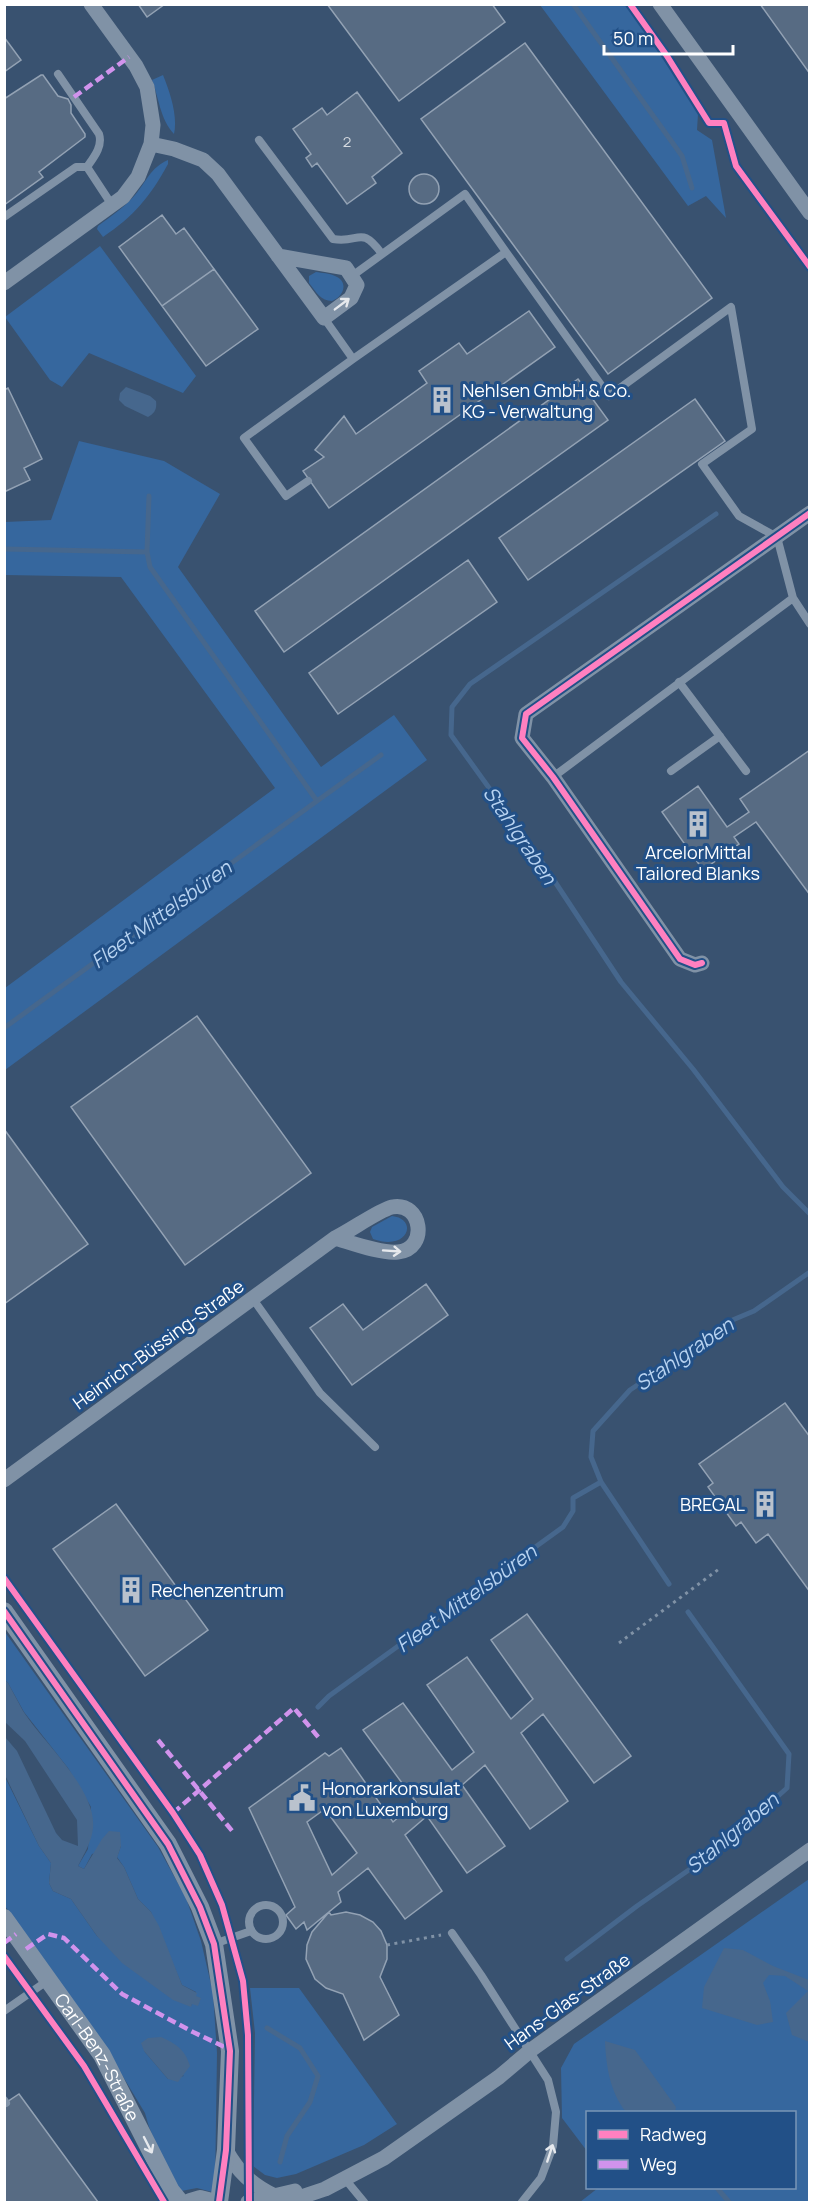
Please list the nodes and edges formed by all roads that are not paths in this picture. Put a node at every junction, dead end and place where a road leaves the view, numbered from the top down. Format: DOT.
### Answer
graph roads {
  1 [pos="91,4"];
  2 [pos="660,4"];
  3 [pos="58,74"];
  4 [pos="259,140"];
  5 [pos="151,144"];
  6 [pos="87,167"];
  7 [pos="112,205"];
  8 [pos="810,213"];
  9 [pos="4,217"];
  10 [pos="506,252"];
  11 [pos="382,254"];
  12 [pos="278,256"];
  13 [pos="352,276"];
  14 [pos="4,283"];
  15 [pos="324,318"];
  16 [pos="353,359"];
  17 [pos="308,481"];
  18 [pos="810,513"];
  19 [pos="777,537"];
  20 [pos="793,598"];
  21 [pos="810,624"];
  22 [pos="679,682"];
  23 [pos="720,736"];
  24 [pos="671,771"];
  25 [pos="746,771"];
  26 [pos="553,777"];
  27 [pos="702,963"];
  28 [pos="335,1238"];
  29 [pos="253,1299"];
  30 [pos="375,1447"];
  31 [pos="4,1480"];
  32 [pos="4,1611"];
  33 [pos="810,1850"];
  34 [pos="4,1918"];
  35 [pos="251,1930"];
  36 [pos="452,1933"];
  37 [pos="214,1944"];
  38 [pos="48,1980"];
  39 [pos="4,2011"];
  40 [pos="531,2050"];
  41 [pos="226,2150"];
  42 [pos="345,2179"];
  43 [pos="280,2199"];
  44 [pos="180,2202"];
  45 [pos="190,2202"];
  46 [pos="212,2202"];
  47 [pos="219,2202"];
  48 [pos="248,2202"];
  49 [pos="364,2202"];
  50 [pos="522,2202"];
  1 -- 5 [label="street"];
  2 -- 8 [label="street"];
  3 -- 6 [label="lane"];
  4 -- 11 [label="lane"];
  5 -- 7 [label="street"];
  5 -- 12 [label="street"];
  6 -- 7 [label="lane"];
  6 -- 9 [label="lane"];
  7 -- 14 [label="street"];
  10 -- 11 [label="lane"];
  10 -- 16 [label="lane"];
  10 -- 19 [label="lane"];
  11 -- 13 [label="lane"];
  12 -- 13 [label="street"];
  12 -- 15 [label="street"];
  15 -- 13 [label="street, one-way"];
  15 -- 16 [label="lane"];
  16 -- 17 [label="lane"];
  18 -- 19 [label="street"];
  19 -- 20 [label="lane"];
  19 -- 26 [label="street"];
  20 -- 21 [label="lane"];
  20 -- 22 [label="lane"];
  22 -- 23 [label="lane"];
  22 -- 26 [label="lane"];
  23 -- 24 [label="lane"];
  23 -- 25 [label="lane"];
  26 -- 27 [label="street"];
  28 -- 28 [label="street, Heinrich-Büssing-Straße, one-way"];
  28 -- 29 [label="street, Heinrich-Büssing-Straße"];
  29 -- 30 [label="lane"];
  29 -- 31 [label="street, Heinrich-Büssing-Straße"];
  32 -- 37 [label="street"];
  33 -- 40 [label="street, Hans-Glas-Straße"];
  34 -- 38 [label="street, Carl-Benz-Straße"];
  35 -- 35 [label="lane"];
  35 -- 37 [label="lane"];
  36 -- 40 [label="lane"];
  37 -- 41 [label="street"];
  38 -- 39 [label="lane"];
  38 -- 44 [label="street, Carl-Benz-Straße, one-way"];
  40 -- 42 [label="street, Hans-Glas-Straße"];
  50 -- 40 [label="lane, one-way"];
  41 -- 43 [label="street"];
  41 -- 47 [label="street"];
  42 -- 43 [label="street, Hans-Glas-Straße"];
  42 -- 49 [label="lane"];
  43 -- 48 [label="street, Hans-Glas-Straße"];
  45 -- 46 [label="street"];
}
